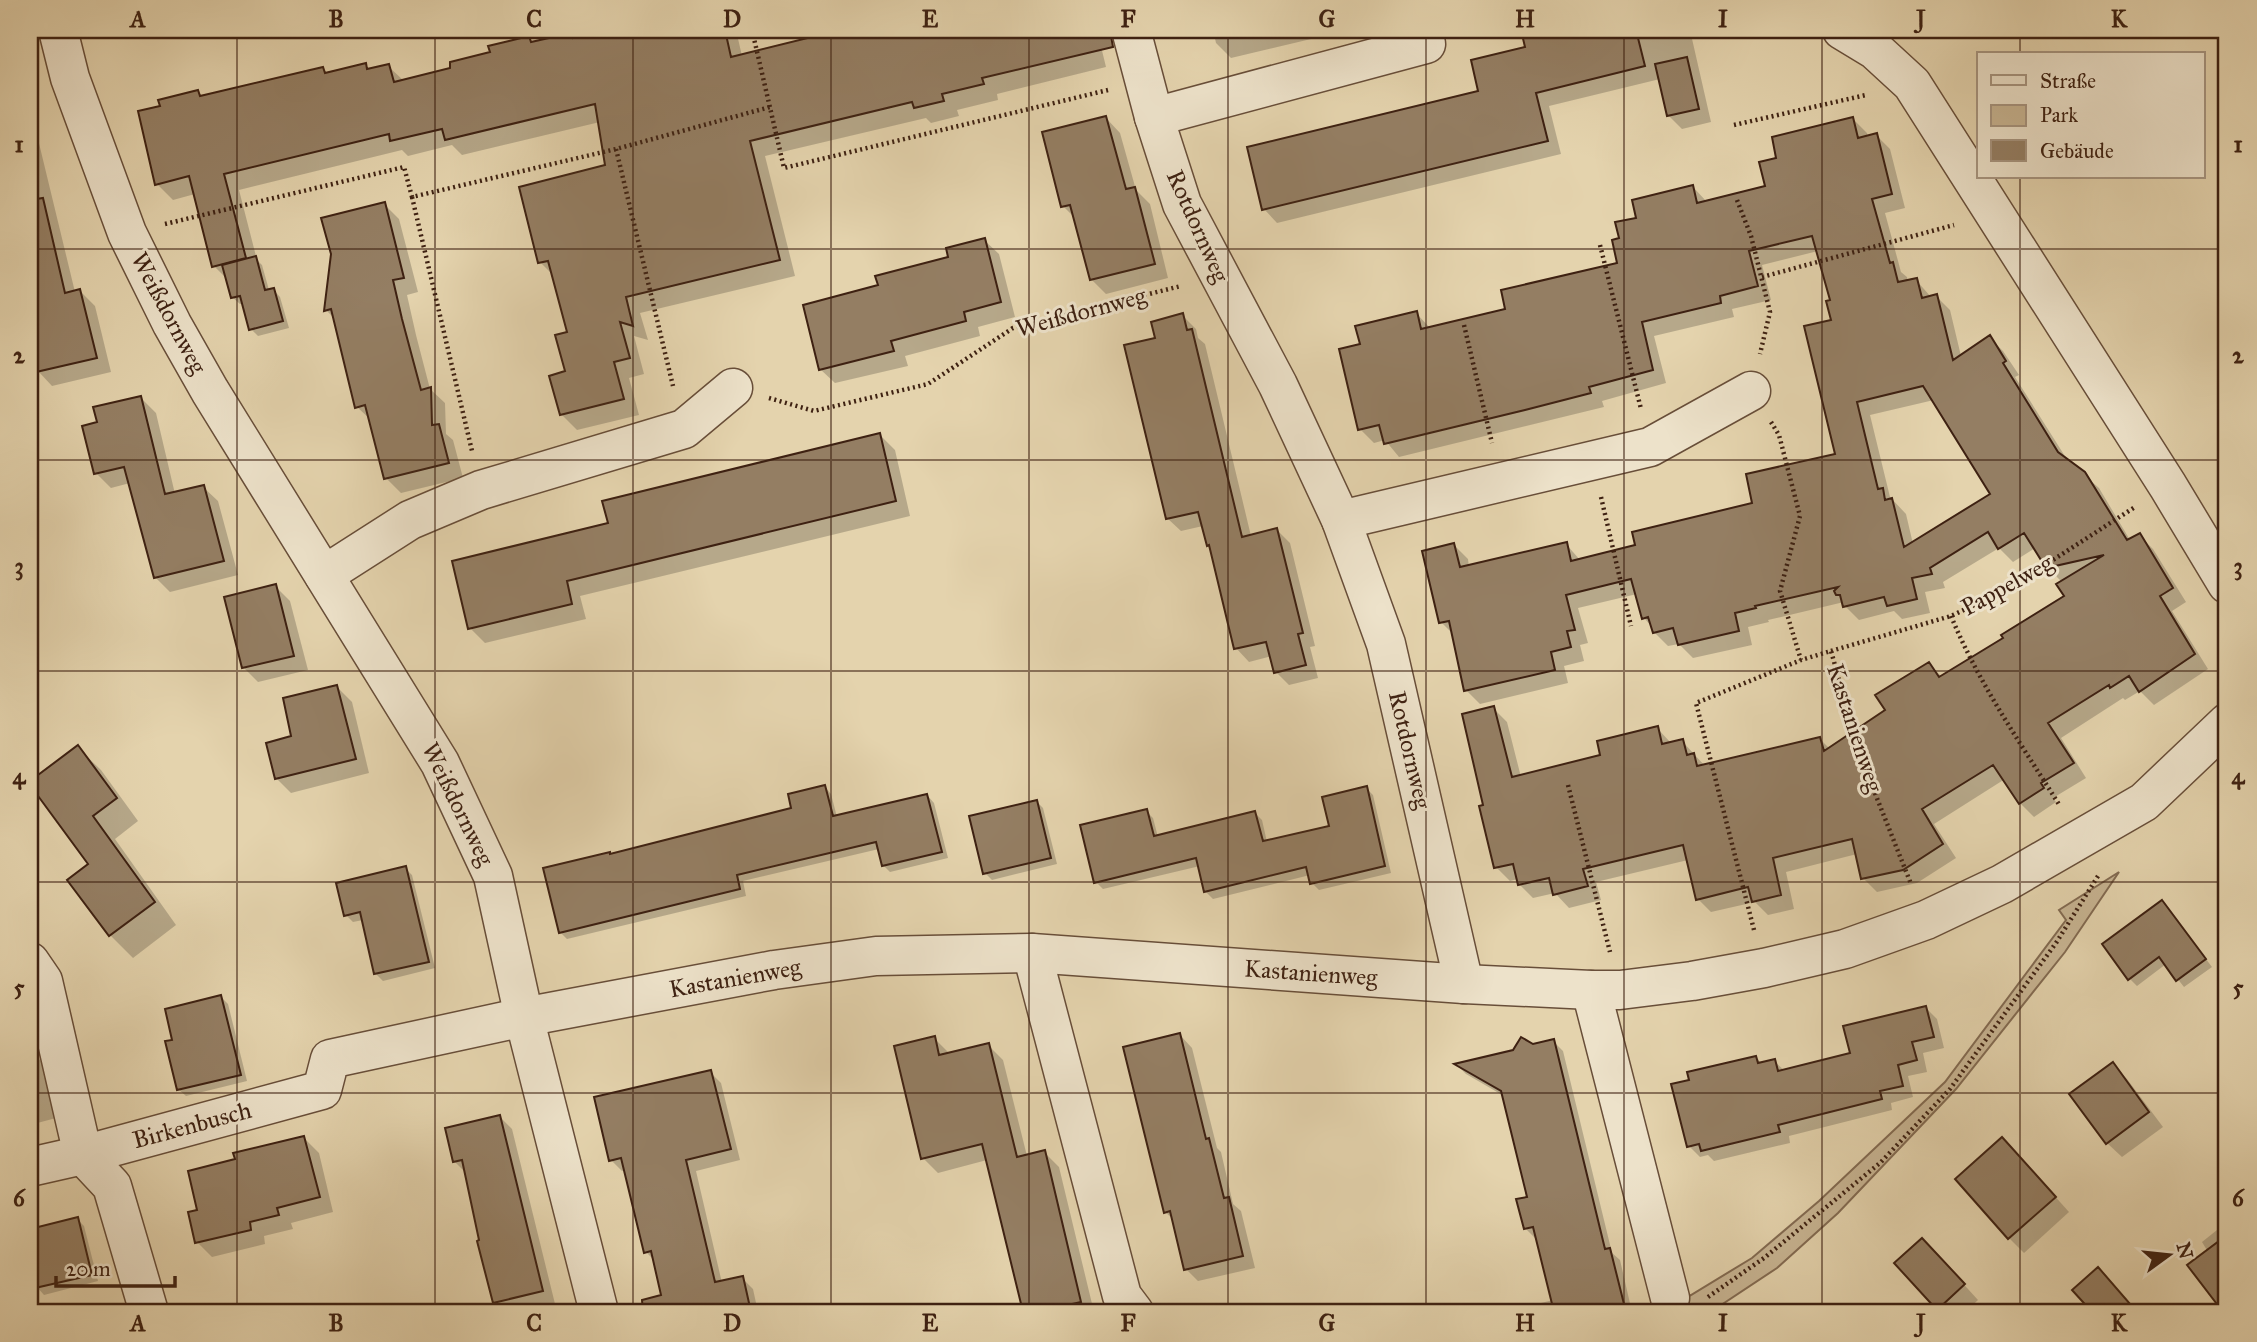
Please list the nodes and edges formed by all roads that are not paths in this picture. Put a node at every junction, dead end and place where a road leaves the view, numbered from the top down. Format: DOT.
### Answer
graph roads {
  1 [pos="58,30"];
  2 [pos="1131,30"];
  3 [pos="1842,30"];
  4 [pos="1426,44"];
  5 [pos="1154,117"];
  6 [pos="733,388"];
  7 [pos="1751,391"];
  8 [pos="1341,520"];
  9 [pos="324,575"];
  10 [pos="2227,584"];
  11 [pos="2227,723"];
  12 [pos="1032,953"];
  13 [pos="30,962"];
  14 [pos="1464,984"];
  15 [pos="1605,990"];
  16 [pos="524,1017"];
  17 [pos="301,1095"];
  18 [pos="83,1155"];
  19 [pos="30,1167"];
  20 [pos="1684,1301"];
  21 [pos="149,1312"];
  22 [pos="599,1312"];
  23 [pos="1134,1312"];
  1 -- 9 [label="street, Weißdornweg"];
  2 -- 5 [label="street, Rotdornweg"];
  3 -- 10 [label="street"];
  4 -- 5 [label="street"];
  5 -- 8 [label="street, Rotdornweg"];
  6 -- 9 [label="street"];
  7 -- 8 [label="street"];
  8 -- 14 [label="street, Rotdornweg"];
  9 -- 16 [label="street, Weißdornweg"];
  11 -- 15 [label="street, Kastanienweg"];
  12 -- 14 [label="street, Kastanienweg"];
  12 -- 16 [label="street, Kastanienweg"];
  12 -- 23 [label="street"];
  13 -- 18 [label="street"];
  14 -- 15 [label="street, Kastanienweg"];
  15 -- 20 [label="street"];
  16 -- 17 [label="street, Kastanienweg"];
  16 -- 22 [label="street"];
  17 -- 18 [label="street, Birkenbusch"];
  18 -- 19 [label="street, Birkenbusch"];
  18 -- 21 [label="street"];
}
